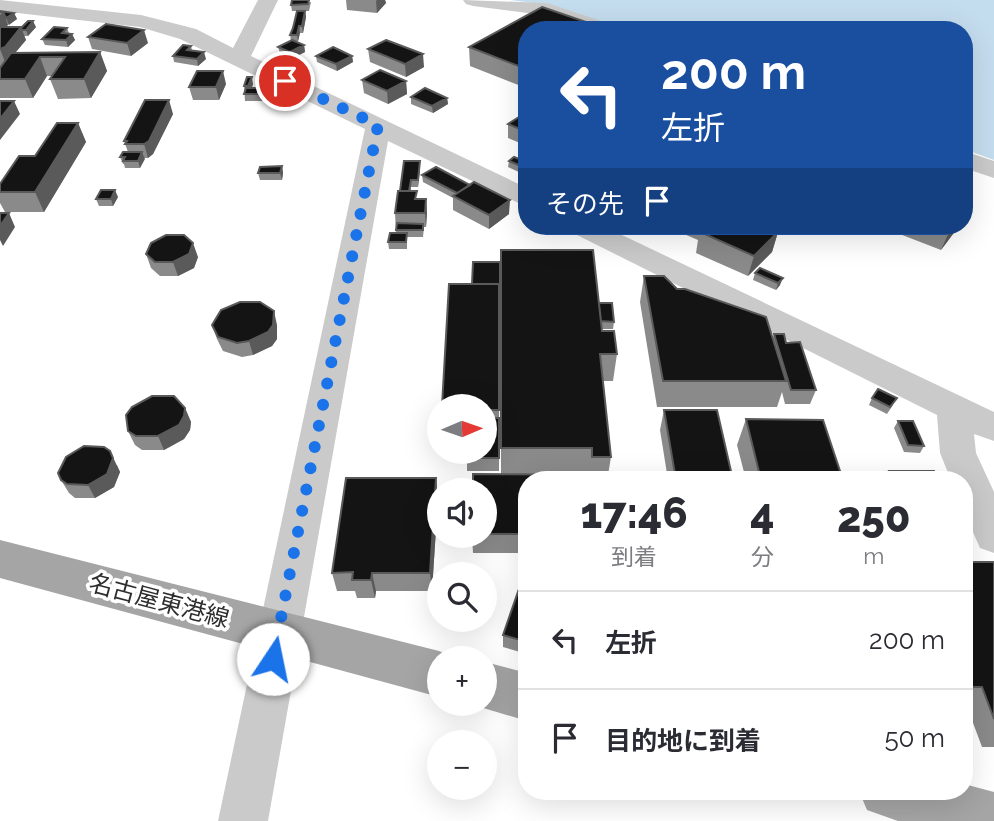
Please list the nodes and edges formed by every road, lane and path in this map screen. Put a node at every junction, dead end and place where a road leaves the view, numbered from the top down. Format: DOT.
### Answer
graph roads {
  1 [pos="268,0"];
  2 [pos="472,0"];
  3 [pos="0,5"];
  4 [pos="580,21"];
  5 [pos="239,58"];
  6 [pos="378,125"];
  7 [pos="973,162"];
  8 [pos="994,170"];
  9 [pos="518,195"];
  10 [pos="599,235"];
  11 [pos="954,409"];
  12 [pos="994,428"];
  13 [pos="966,471"];
  14 [pos="973,488"];
  15 [pos="994,536"];
  16 [pos="0,559"];
  17 [pos="278,632"];
  18 [pos="427,671"];
  19 [pos="497,689"];
  20 [pos="518,695"];
  21 [pos="921,800"];
  22 [pos="994,819"];
  23 [pos="243,821"];
  1 -- 5 [label="street"];
  2 -- 4 [label="street"];
  3 -- 5 [label="street"];
  5 -- 6 [label="street"];
  6 -- 9 [label="street"];
  6 -- 17 [label="street"];
  7 -- 8 [label="street"];
  10 -- 11 [label="street"];
  11 -- 12 [label="street"];
  11 -- 13 [label="street"];
  14 -- 15 [label="street"];
  16 -- 17 [label="main road, 名古屋東港線"];
  17 -- 18 [label="main road, 名古屋東港線"];
  17 -- 23 [label="street"];
  19 -- 20 [label="main road"];
  21 -- 22 [label="main road"];
}
